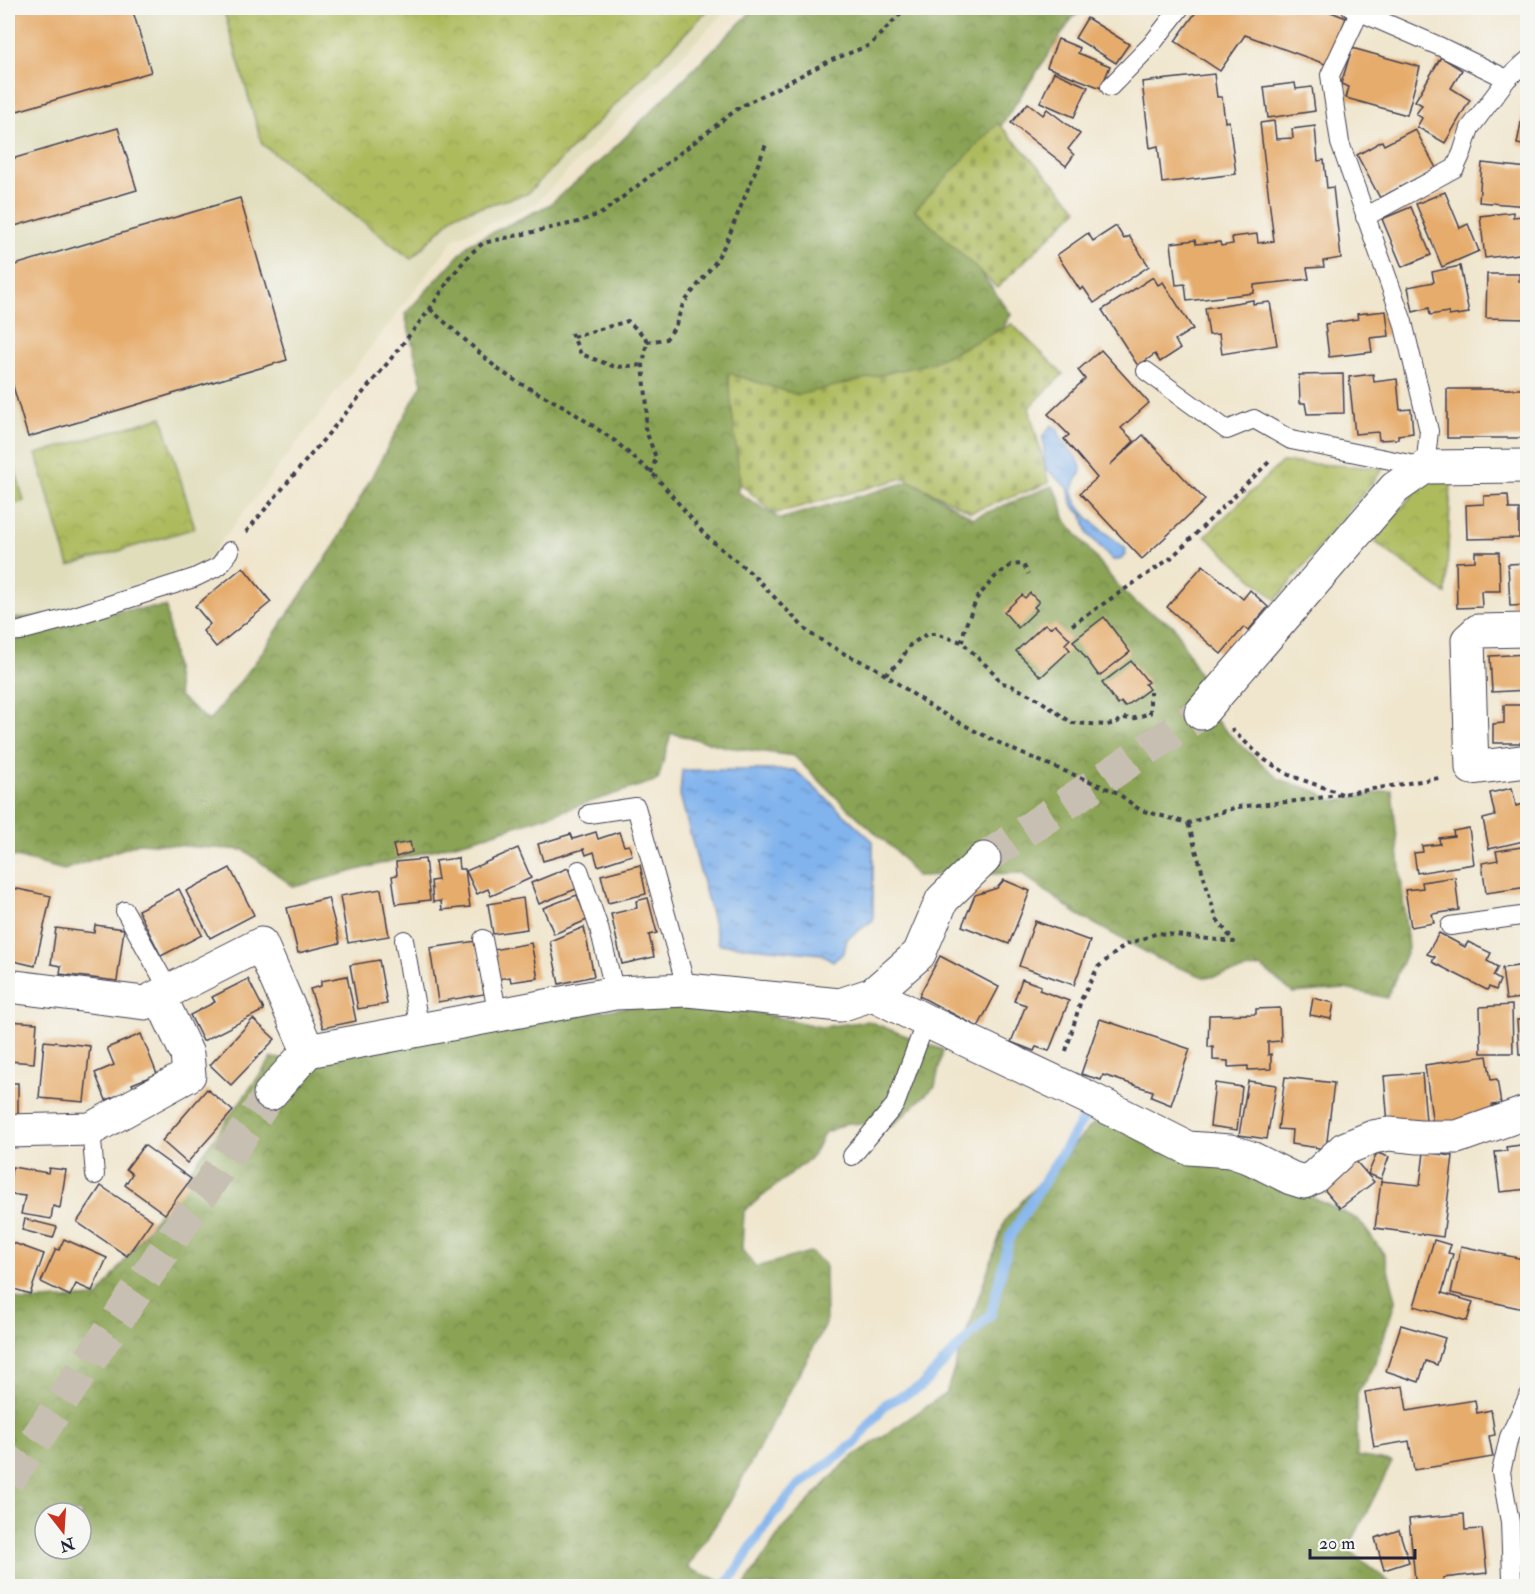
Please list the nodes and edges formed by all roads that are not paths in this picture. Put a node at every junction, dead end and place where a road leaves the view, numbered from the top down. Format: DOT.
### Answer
graph roads {
  1 [pos="1180,8"];
  2 [pos="1356,9"];
  3 [pos="1527,60"];
  4 [pos="1507,79"];
  5 [pos="1110,87"];
  6 [pos="1365,217"];
  7 [pos="1146,371"];
  8 [pos="1527,466"];
  9 [pos="1425,467"];
  10 [pos="230,551"];
  11 [pos="1527,630"];
  12 [pos="8,632"];
  13 [pos="1204,709"];
  14 [pos="1527,760"];
  15 [pos="589,814"];
  16 [pos="984,859"];
  17 [pos="579,870"];
  18 [pos="125,911"];
  19 [pos="1527,915"];
  20 [pos="1450,926"];
  21 [pos="483,939"];
  22 [pos="404,940"];
  23 [pos="8,986"];
  24 [pos="687,990"];
  25 [pos="615,993"];
  26 [pos="873,994"];
  27 [pos="165,995"];
  28 [pos="498,1016"];
  29 [pos="926,1021"];
  30 [pos="420,1030"];
  31 [pos="308,1051"];
  32 [pos="270,1094"];
  33 [pos="1527,1112"];
  34 [pos="91,1129"];
  35 [pos="8,1131"];
  36 [pos="852,1156"];
  37 [pos="95,1175"];
  38 [pos="1527,1398"];
  39 [pos="1516,1587"];
  1 -- 5 [label="lane"];
  2 -- 4 [label="lane"];
  2 -- 6 [label="lane"];
  3 -- 4 [label="lane"];
  4 -- 6 [label="lane"];
  6 -- 9 [label="lane"];
  7 -- 9 [label="lane"];
  8 -- 9 [label="street"];
  9 -- 13 [label="street"];
  10 -- 12 [label="lane"];
  11 -- 14 [label="street"];
  15 -- 24 [label="lane"];
  16 -- 26 [label="street"];
  17 -- 25 [label="lane"];
  18 -- 27 [label="lane"];
  19 -- 20 [label="lane"];
  21 -- 28 [label="lane"];
  22 -- 30 [label="lane"];
  23 -- 27 [label="street"];
  24 -- 25 [label="street"];
  24 -- 26 [label="street"];
  25 -- 28 [label="street"];
  26 -- 29 [label="street"];
  27 -- 31 [label="street"];
  27 -- 34 [label="street"];
  28 -- 30 [label="street"];
  29 -- 33 [label="street"];
  29 -- 36 [label="lane"];
  30 -- 31 [label="street"];
  31 -- 32 [label="street"];
  34 -- 35 [label="street"];
  34 -- 37 [label="lane"];
  38 -- 39 [label="lane"];
}
